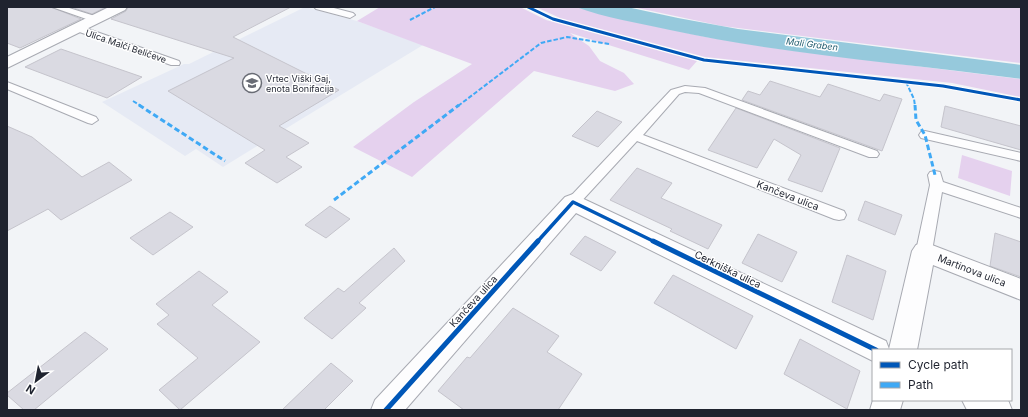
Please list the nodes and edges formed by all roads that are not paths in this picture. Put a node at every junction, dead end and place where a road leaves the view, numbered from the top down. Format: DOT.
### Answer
graph roads {
  1 [pos="57,7"];
  2 [pos="120,7"];
  3 [pos="319,7"];
  4 [pos="350,15"];
  5 [pos="95,19"];
  6 [pos="77,28"];
  7 [pos="8,61"];
  8 [pos="175,63"];
  9 [pos="7,85"];
  10 [pos="92,120"];
  11 [pos="925,135"];
  12 [pos="635,136"];
  13 [pos="873,154"];
  14 [pos="1021,157"];
  15 [pos="573,202"];
  16 [pos="1021,214"];
  17 [pos="839,215"];
  18 [pos="924,251"];
  19 [pos="1021,290"];
  20 [pos="874,349"];
  21 [pos="903,349"];
  22 [pos="979,401"];
  23 [pos="386,410"];
  24 [pos="997,410"];
  1 -- 5 [label="lane"];
  2 -- 5 [label="street, Ulica Malči Beličeve"];
  3 -- 4 [label="lane"];
  5 -- 6 [label="street, Ulica Malči Beličeve"];
  6 -- 7 [label="street, Ulica Malči Beličeve"];
  6 -- 8 [label="lane, Ulica Malči Beličeve"];
  9 -- 10 [label="lane"];
  11 -- 14 [label="lane"];
  12 -- 13 [label="lane"];
  12 -- 15 [label="lane, Kančeva ulica"];
  12 -- 17 [label="lane, Kančeva ulica"];
  15 -- 20 [label="street, Cerkniška ulica"];
  15 -- 23 [label="street, Kančeva ulica"];
  16 -- 18 [label="lane, Martinova ulica"];
  18 -- 19 [label="street, Martinova ulica"];
  18 -- 21 [label="street, Martinova ulica"];
  22 -- 24 [label="street"];
}
